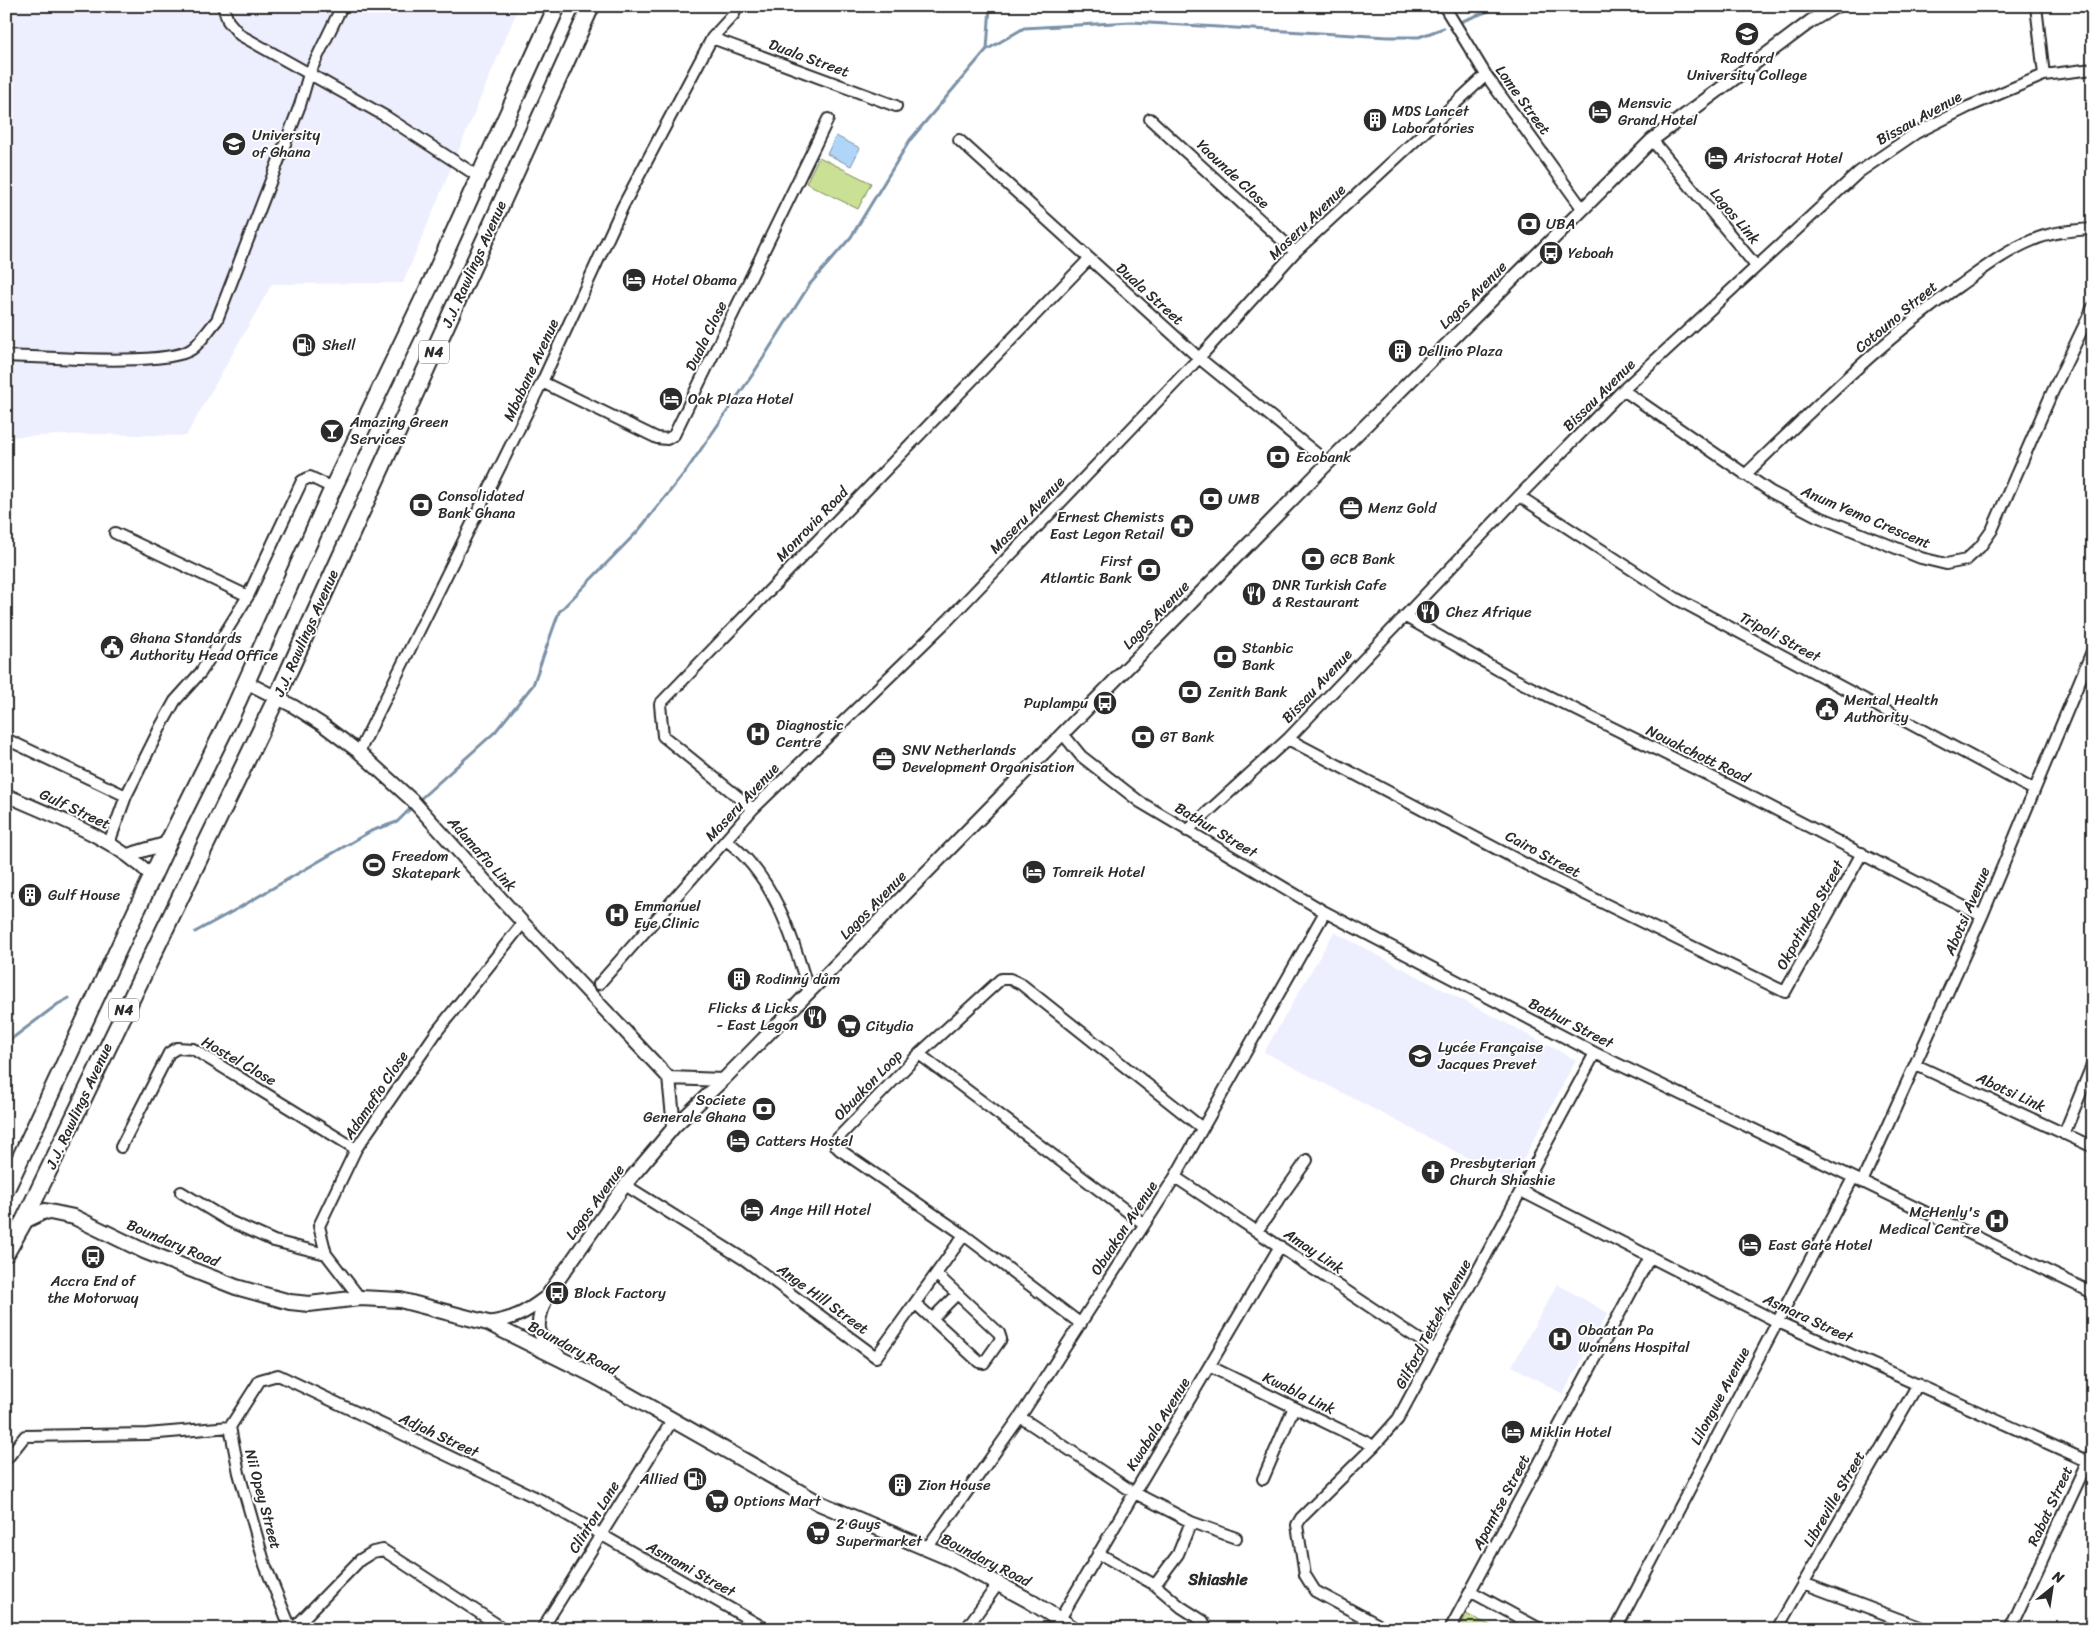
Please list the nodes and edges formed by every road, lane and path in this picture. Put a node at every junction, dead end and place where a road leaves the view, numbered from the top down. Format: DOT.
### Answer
graph roads {
  1 [pos="223,6"];
  2 [pos="342,6"];
  3 [pos="557,6"];
  4 [pos="590,6"];
  5 [pos="737,6"];
  6 [pos="1444,6"];
  7 [pos="1836,6"];
  8 [pos="2036,6"];
  9 [pos="712,38"];
  10 [pos="2093,69"];
  11 [pos="309,74"];
  12 [pos="1486,75"];
  13 [pos="2044,75"];
  14 [pos="896,106"];
  15 [pos="828,119"];
  16 [pos="1150,119"];
  17 [pos="959,140"];
  18 [pos="1652,140"];
  19 [pos="479,177"];
  20 [pos="1582,208"];
  21 [pos="2093,228"];
  22 [pos="1295,252"];
  23 [pos="1089,259"];
  24 [pos="1756,266"];
  25 [pos="2093,307"];
  26 [pos="6,356"];
  27 [pos="1199,358"];
  28 [pos="542,382"];
  29 [pos="1624,390"];
  30 [pos="1328,463"];
  31 [pos="1745,475"];
  32 [pos="333,488"];
  33 [pos="1518,496"];
  34 [pos="115,532"];
  35 [pos="248,596"];
  36 [pos="1404,616"];
  37 [pos="2093,649"];
  38 [pos="246,682"];
  39 [pos="277,697"];
  40 [pos="1063,734"];
  41 [pos="6,739"];
  42 [pos="1288,739"];
  43 [pos="359,752"];
  44 [pos="2034,790"];
  45 [pos="6,794"];
  46 [pos="126,796"];
  47 [pos="753,809"];
  48 [pos="1187,831"];
  49 [pos="726,840"];
  50 [pos="110,843"];
  51 [pos="168,843"];
  52 [pos="1862,853"];
  53 [pos="128,855"];
  54 [pos="153,877"];
  55 [pos="1325,912"];
  56 [pos="1982,916"];
  57 [pos="523,923"];
  58 [pos="599,984"];
  59 [pos="1785,992"];
  60 [pos="809,993"];
  61 [pos="919,1054"];
  62 [pos="1595,1054"];
  63 [pos="2093,1063"];
  64 [pos="1916,1065"];
  65 [pos="669,1078"];
  66 [pos="723,1080"];
  67 [pos="674,1127"];
  68 [pos="1202,1128"];
  69 [pos="2064,1134"];
  70 [pos="121,1147"];
  71 [pos="2093,1147"];
  72 [pos="356,1149"];
  73 [pos="1308,1160"];
  74 [pos="1175,1177"];
  75 [pos="1857,1180"];
  76 [pos="626,1186"];
  77 [pos="6,1189"];
  78 [pos="1521,1191"];
  79 [pos="181,1192"];
  80 [pos="24,1221"];
  81 [pos="1144,1224"];
  82 [pos="1257,1231"];
  83 [pos="964,1236"];
  84 [pos="1280,1246"];
  85 [pos="6,1253"];
  86 [pos="326,1254"];
  87 [pos="1650,1257"];
  88 [pos="936,1274"];
  89 [pos="2093,1294"];
  90 [pos="956,1295"];
  91 [pos="548,1296"];
  92 [pos="360,1298"];
  93 [pos="915,1303"];
  94 [pos="932,1319"];
  95 [pos="1776,1321"];
  96 [pos="488,1323"];
  97 [pos="1081,1324"];
  98 [pos="1435,1350"];
  99 [pos="562,1358"];
  100 [pos="1211,1367"];
  101 [pos="1918,1384"];
  102 [pos="1294,1407"];
  103 [pos="1020,1417"];
  104 [pos="672,1421"];
  105 [pos="230,1427"];
  106 [pos="1374,1446"];
  107 [pos="2093,1450"];
  108 [pos="6,1460"];
  109 [pos="2087,1461"];
  110 [pos="1263,1479"];
  111 [pos="1133,1492"];
  112 [pos="1192,1522"];
  113 [pos="600,1535"];
  114 [pos="1236,1538"];
  115 [pos="927,1548"];
  116 [pos="1098,1553"];
  117 [pos="1803,1583"];
  118 [pos="998,1584"];
  119 [pos="1155,1584"];
  120 [pos="1470,1591"];
  121 [pos="1060,1618"];
  122 [pos="968,1626"];
  123 [pos="292,1629"];
  124 [pos="504,1629"];
  125 [pos="542,1629"];
  126 [pos="766,1629"];
  127 [pos="1074,1629"];
  128 [pos="1207,1629"];
  129 [pos="1386,1629"];
  130 [pos="1450,1629"];
  131 [pos="1540,1629"];
  132 [pos="1616,1629"];
  133 [pos="1777,1629"];
  134 [pos="1925,1629"];
  135 [pos="2010,1629"];
  1 -- 11 [label="street"];
  2 -- 11 [label="street"];
  3 -- 19 [label="highway, J.J. Rawlings Avenue / N4"];
  4 -- 39 [label="highway, J.J. Rawlings Avenue / N4"];
  5 -- 9 [label="street, Mbabane Avenue"];
  6 -- 12 [label="street, Lome Street"];
  7 -- 18 [label="street, Lagos Avenue"];
  8 -- 13 [label="street"];
  9 -- 14 [label="street, Duala Street"];
  9 -- 28 [label="street, Mbabane Avenue"];
  10 -- 13 [label="street, Bissau Avenue"];
  11 -- 19 [label="street"];
  11 -- 26 [label="street"];
  12 -- 20 [label="street, Lome Street"];
  12 -- 22 [label="street, Maseru Avenue"];
  13 -- 24 [label="street, Bissau Avenue"];
  15 -- 28 [label="street, Duala Close"];
  16 -- 22 [label="street, Yaounde Close"];
  17 -- 23 [label="street, Duala Street"];
  18 -- 20 [label="street, Lagos Avenue"];
  18 -- 24 [label="street, Lagos Link"];
  19 -- 32 [label="highway, J.J. Rawlings Avenue / N4"];
  20 -- 30 [label="street, Lagos Avenue"];
  21 -- 31 [label="street, Cotouno Street"];
  22 -- 27 [label="street, Maseru Avenue"];
  23 -- 27 [label="street, Duala Street"];
  23 -- 47 [label="street, Monrovia Road"];
  24 -- 29 [label="street, Bissau Avenue"];
  25 -- 31 [label="street, Anum Yemo Crescent"];
  27 -- 30 [label="street, Duala Street"];
  27 -- 47 [label="street, Maseru Avenue"];
  28 -- 43 [label="street, Mbabane Avenue"];
  29 -- 31 [label="street, Anum Yemo Crescent"];
  29 -- 33 [label="street, Bissau Avenue"];
  30 -- 40 [label="street, Lagos Avenue"];
  32 -- 35 [label="street"];
  32 -- 38 [label="highway, J.J. Rawlings Avenue / N4"];
  33 -- 36 [label="street, Bissau Avenue"];
  33 -- 44 [label="street, Tripoli Street"];
  34 -- 35 [label="street"];
  35 -- 46 [label="street"];
  36 -- 42 [label="street, Bissau Avenue"];
  36 -- 52 [label="street, Nouakchott Road"];
  37 -- 44 [label="street, Abotsi Avenue"];
  38 -- 39 [label="street, Adamafio Link"];
  38 -- 51 [label="highway, J.J. Rawlings Avenue / N4"];
  39 -- 43 [label="street, Adamafio Link"];
  39 -- 80 [label="highway, J.J. Rawlings Avenue / N4"];
  40 -- 48 [label="street, Bathur Street"];
  40 -- 60 [label="street, Lagos Avenue"];
  41 -- 46 [label="street"];
  42 -- 48 [label="street, Bissau Avenue"];
  42 -- 59 [label="street, Cairo Street"];
  43 -- 57 [label="street, Adamafio Link"];
  44 -- 56 [label="street, Abotsi Avenue"];
  45 -- 50 [label="street, Gulf Street"];
  46 -- 50 [label="street"];
  47 -- 49 [label="street, Maseru Avenue"];
  48 -- 55 [label="street, Bathur Street"];
  49 -- 58 [label="street, Maseru Avenue"];
  49 -- 60 [label="street"];
  50 -- 53 [label="street, Gulf Street"];
  51 -- 53 [label="street"];
  51 -- 54 [label="highway, J.J. Rawlings Avenue / N4"];
  52 -- 56 [label="street, Nouakchott Road"];
  52 -- 59 [label="street, Okpotinkpa Street"];
  53 -- 54 [label="street, Gulf Street"];
  54 -- 77 [label="highway, J.J. Rawlings Avenue / N4"];
  55 -- 62 [label="street, Bathur Street"];
  55 -- 68 [label="street, Obuakon Avenue"];
  56 -- 64 [label="street, Abotsi Avenue"];
  57 -- 65 [label="street, Adamafio Link"];
  57 -- 72 [label="street, Adamafio Close"];
  60 -- 66 [label="street, Lagos Avenue"];
  61 -- 68 [label="street"];
  61 -- 81 [label="street, Obuakon Loop"];
  61 -- 83 [label="street, Obuakon Loop"];
  62 -- 75 [label="street, Bathur Street"];
  62 -- 78 [label="street, Gilford Tetteh Avenue"];
  63 -- 69 [label="street"];
  64 -- 69 [label="street, Abotsi Link"];
  64 -- 75 [label="street, Abotsi Avenue"];
  65 -- 66 [label="street"];
  65 -- 67 [label="street"];
  66 -- 67 [label="street, Lagos Avenue"];
  67 -- 76 [label="street, Lagos Avenue"];
  68 -- 74 [label="street, Obuakon Avenue"];
  69 -- 71 [label="street, Abotsi Link"];
  70 -- 72 [label="street, Hostel Close"];
  72 -- 86 [label="street, Adamafio Close"];
  73 -- 82 [label="street"];
  74 -- 81 [label="street, Obuakon Avenue"];
  74 -- 82 [label="street, Amay Link"];
  75 -- 89 [label="street, Bathur Street"];
  75 -- 95 [label="street, Lilongwe Avenue"];
  76 -- 91 [label="street, Lagos Avenue"];
  76 -- 93 [label="street, Ange Hill Street"];
  78 -- 87 [label="street, Asmara Street"];
  78 -- 98 [label="street, Gilford Tetteh Avenue"];
  79 -- 86 [label="street"];
  80 -- 85 [label="highway, J.J. Rawlings Avenue / N4"];
  80 -- 92 [label="main road, Boundary Road"];
  81 -- 97 [label="street, Obuakon Avenue"];
  82 -- 84 [label="street, Amay Link"];
  83 -- 88 [label="street, Ange Hill Street"];
  83 -- 97 [label="street, Obuakon Loop"];
  84 -- 98 [label="street, Amay Link"];
  84 -- 100 [label="street, Kwabala Avenue"];
  86 -- 92 [label="street, Adamafio Close"];
  87 -- 95 [label="street, Asmara Street"];
  87 -- 120 [label="street, Apamtse Street"];
  88 -- 90 [label="street"];
  88 -- 93 [label="street, Ange Hill Street"];
  90 -- 94 [label="street"];
  90 -- 94 [label="street"];
  91 -- 96 [label="street, Lagos Avenue"];
  91 -- 99 [label="street, Lagos Avenue"];
  92 -- 96 [label="main road, Boundary Road"];
  93 -- 94 [label="street"];
  95 -- 101 [label="street, Asmara Street"];
  95 -- 132 [label="street, Lilongwe Avenue"];
  96 -- 99 [label="main road, Boundary Road"];
  97 -- 103 [label="street, Obuakon Avenue"];
  98 -- 106 [label="street, Gilford Tetteh Avenue"];
  99 -- 104 [label="main road, Boundary Road"];
  100 -- 102 [label="street, Kwabla Link"];
  100 -- 111 [label="street, Kwabala Avenue"];
  101 -- 109 [label="street, Asmara Street"];
  101 -- 117 [label="street, Libreville Street"];
  102 -- 106 [label="street, Kwabla Link"];
  102 -- 110 [label="street"];
  103 -- 111 [label="street"];
  103 -- 115 [label="street, Obuakon Avenue"];
  104 -- 113 [label="street, Clinton Lane"];
  104 -- 115 [label="main road, Boundary Road"];
  105 -- 108 [label="street"];
  105 -- 113 [label="street, Adjah Street"];
  105 -- 123 [label="street, Nii Opey Street"];
  106 -- 129 [label="street, Gilford Tetteh Avenue"];
  107 -- 109 [label="street, Rabat Street"];
  109 -- 135 [label="street, Rabat Street"];
  111 -- 112 [label="street"];
  111 -- 116 [label="street, Kwabala Avenue"];
  112 -- 114 [label="street"];
  112 -- 119 [label="street"];
  113 -- 125 [label="street, Clinton Lane"];
  113 -- 126 [label="street, Asmami Street"];
  115 -- 118 [label="main road, Boundary Road"];
  116 -- 119 [label="street"];
  116 -- 121 [label="street, Kwabala Avenue"];
  117 -- 133 [label="street, Libreville Street"];
  117 -- 134 [label="street"];
  118 -- 121 [label="main road, Boundary Road"];
  118 -- 122 [label="street"];
  119 -- 128 [label="street"];
  120 -- 130 [label="street, Apamtse Street"];
  120 -- 131 [label="street"];
  121 -- 127 [label="main road, Boundary Road"];
  123 -- 124 [label="street"];
}
